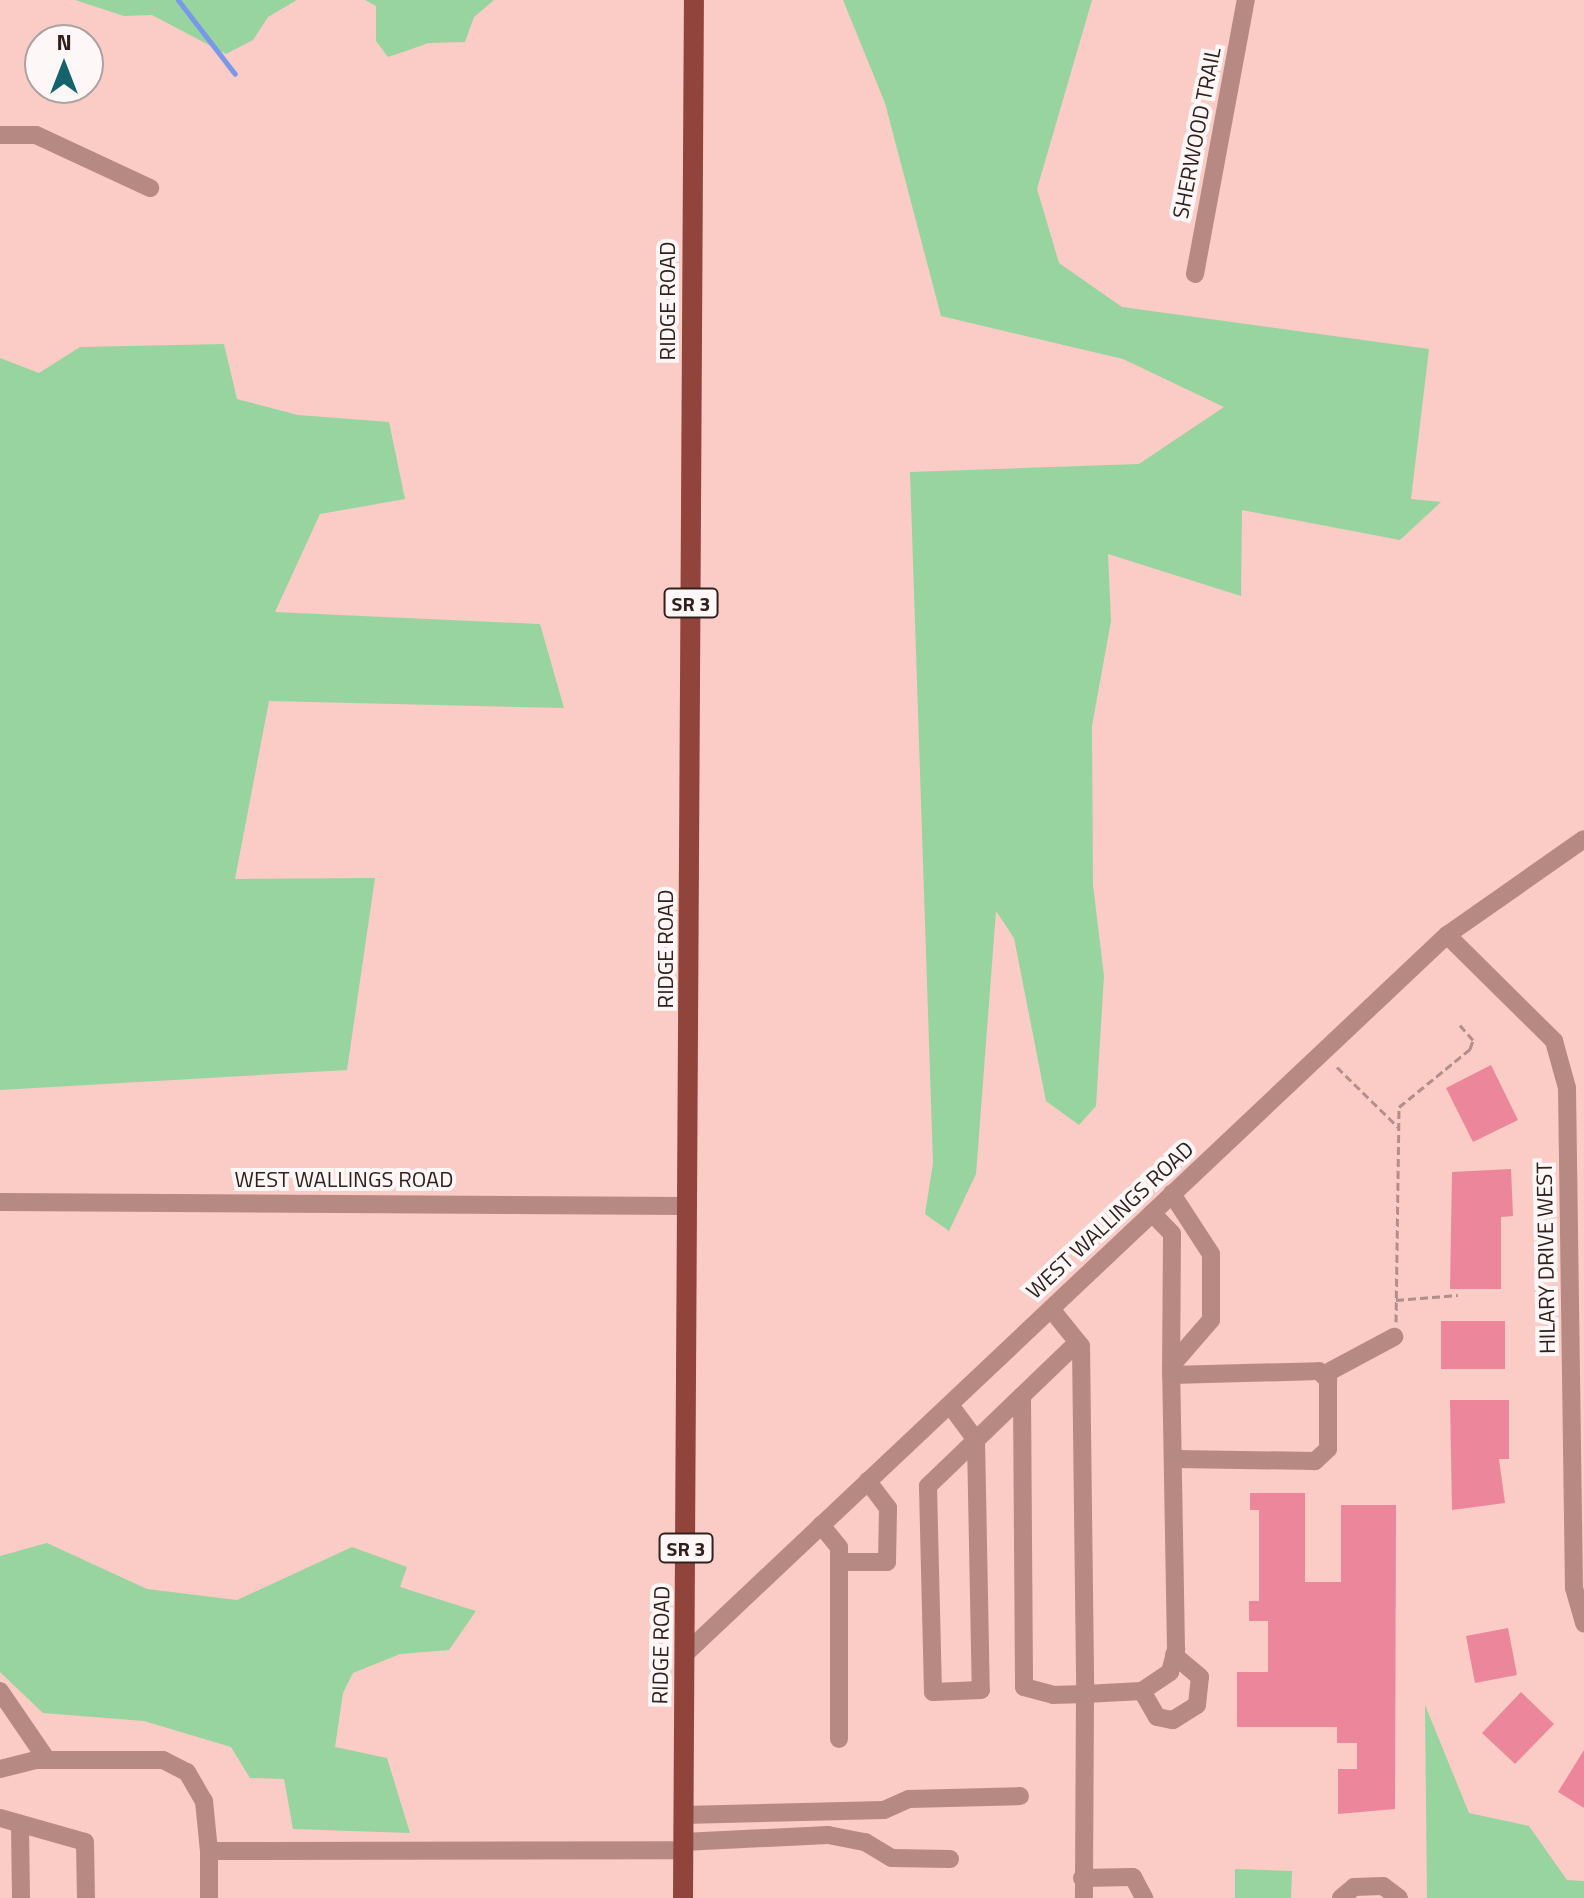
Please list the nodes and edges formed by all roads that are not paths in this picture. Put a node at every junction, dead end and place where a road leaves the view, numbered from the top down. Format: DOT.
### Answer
graph roads {
  1 [pos="694,0"];
  2 [pos="1246,0"];
  3 [pos="0,135"];
  4 [pos="150,188"];
  5 [pos="1195,274"];
  6 [pos="1584,839"];
  7 [pos="1447,935"];
  8 [pos="1576,1155"];
  9 [pos="1172,1194"];
  10 [pos="0,1202"];
  11 [pos="688,1206"];
  12 [pos="1152,1213"];
  13 [pos="1051,1309"];
  14 [pos="1394,1337"];
  15 [pos="1078,1342"];
  16 [pos="1171,1371"];
  17 [pos="1323,1375"];
  18 [pos="1022,1396"];
  19 [pos="950,1405"];
  20 [pos="976,1440"];
  21 [pos="1579,1441"];
  22 [pos="1176,1459"];
  23 [pos="868,1481"];
  24 [pos="821,1525"];
  25 [pos="839,1562"];
  26 [pos="1584,1624"];
  27 [pos="685,1654"];
  28 [pos="1174,1655"];
  29 [pos="0,1691"];
  30 [pos="1142,1691"];
  31 [pos="1085,1694"];
  32 [pos="839,1739"];
  33 [pos="47,1760"];
  34 [pos="0,1769"];
  35 [pos="1020,1796"];
  36 [pos="683,1815"];
  37 [pos="0,1818"];
  38 [pos="20,1825"];
  39 [pos="683,1846"];
  40 [pos="209,1851"];
  41 [pos="950,1859"];
  42 [pos="1082,1878"];
  43 [pos="21,1898"];
  44 [pos="86,1898"];
  45 [pos="209,1898"];
  46 [pos="683,1898"];
  47 [pos="1084,1898"];
  48 [pos="1144,1898"];
  49 [pos="1341,1898"];
  50 [pos="1399,1898"];
  1 -- 11 [label="main road, RIDGE ROAD / SR 3"];
  2 -- 5 [label="street, SHERWOOD TRAIL"];
  3 -- 4 [label="street"];
  6 -- 7 [label="street, WEST WALLINGS ROAD"];
  7 -- 8 [label="street, HILARY DRIVE WEST"];
  7 -- 9 [label="street, WEST WALLINGS ROAD"];
  8 -- 21 [label="street, HILARY DRIVE WEST"];
  9 -- 12 [label="street, WEST WALLINGS ROAD"];
  9 -- 16 [label="street"];
  10 -- 11 [label="street, WEST WALLINGS ROAD"];
  11 -- 27 [label="main road, RIDGE ROAD / SR 3"];
  12 -- 13 [label="street, WEST WALLINGS ROAD"];
  12 -- 16 [label="street"];
  13 -- 15 [label="street"];
  13 -- 19 [label="street, WEST WALLINGS ROAD"];
  14 -- 17 [label="street"];
  15 -- 18 [label="street"];
  15 -- 31 [label="street"];
  16 -- 17 [label="street"];
  16 -- 22 [label="street"];
  17 -- 22 [label="street"];
  18 -- 20 [label="street"];
  18 -- 31 [label="street"];
  19 -- 20 [label="street"];
  19 -- 23 [label="street, WEST WALLINGS ROAD"];
  20 -- 20 [label="street"];
  21 -- 26 [label="street, HILARY DRIVE WEST"];
  22 -- 28 [label="street"];
  23 -- 24 [label="street, WEST WALLINGS ROAD"];
  23 -- 25 [label="street"];
  24 -- 25 [label="street"];
  24 -- 27 [label="street, WEST WALLINGS ROAD"];
  25 -- 32 [label="street"];
  27 -- 36 [label="main road, RIDGE ROAD / SR 3"];
  28 -- 30 [label="street"];
  28 -- 30 [label="street"];
  29 -- 33 [label="street"];
  30 -- 31 [label="street"];
  31 -- 42 [label="street"];
  33 -- 34 [label="street"];
  33 -- 40 [label="street"];
  35 -- 36 [label="street"];
  36 -- 39 [label="main road, RIDGE ROAD / SR 3"];
  37 -- 38 [label="street"];
  38 -- 43 [label="street"];
  38 -- 44 [label="street"];
  39 -- 40 [label="street"];
  39 -- 41 [label="street"];
  39 -- 46 [label="main road, RIDGE ROAD / SR 3"];
  40 -- 45 [label="street"];
  42 -- 47 [label="street"];
  42 -- 48 [label="street"];
  49 -- 50 [label="street"];
}
